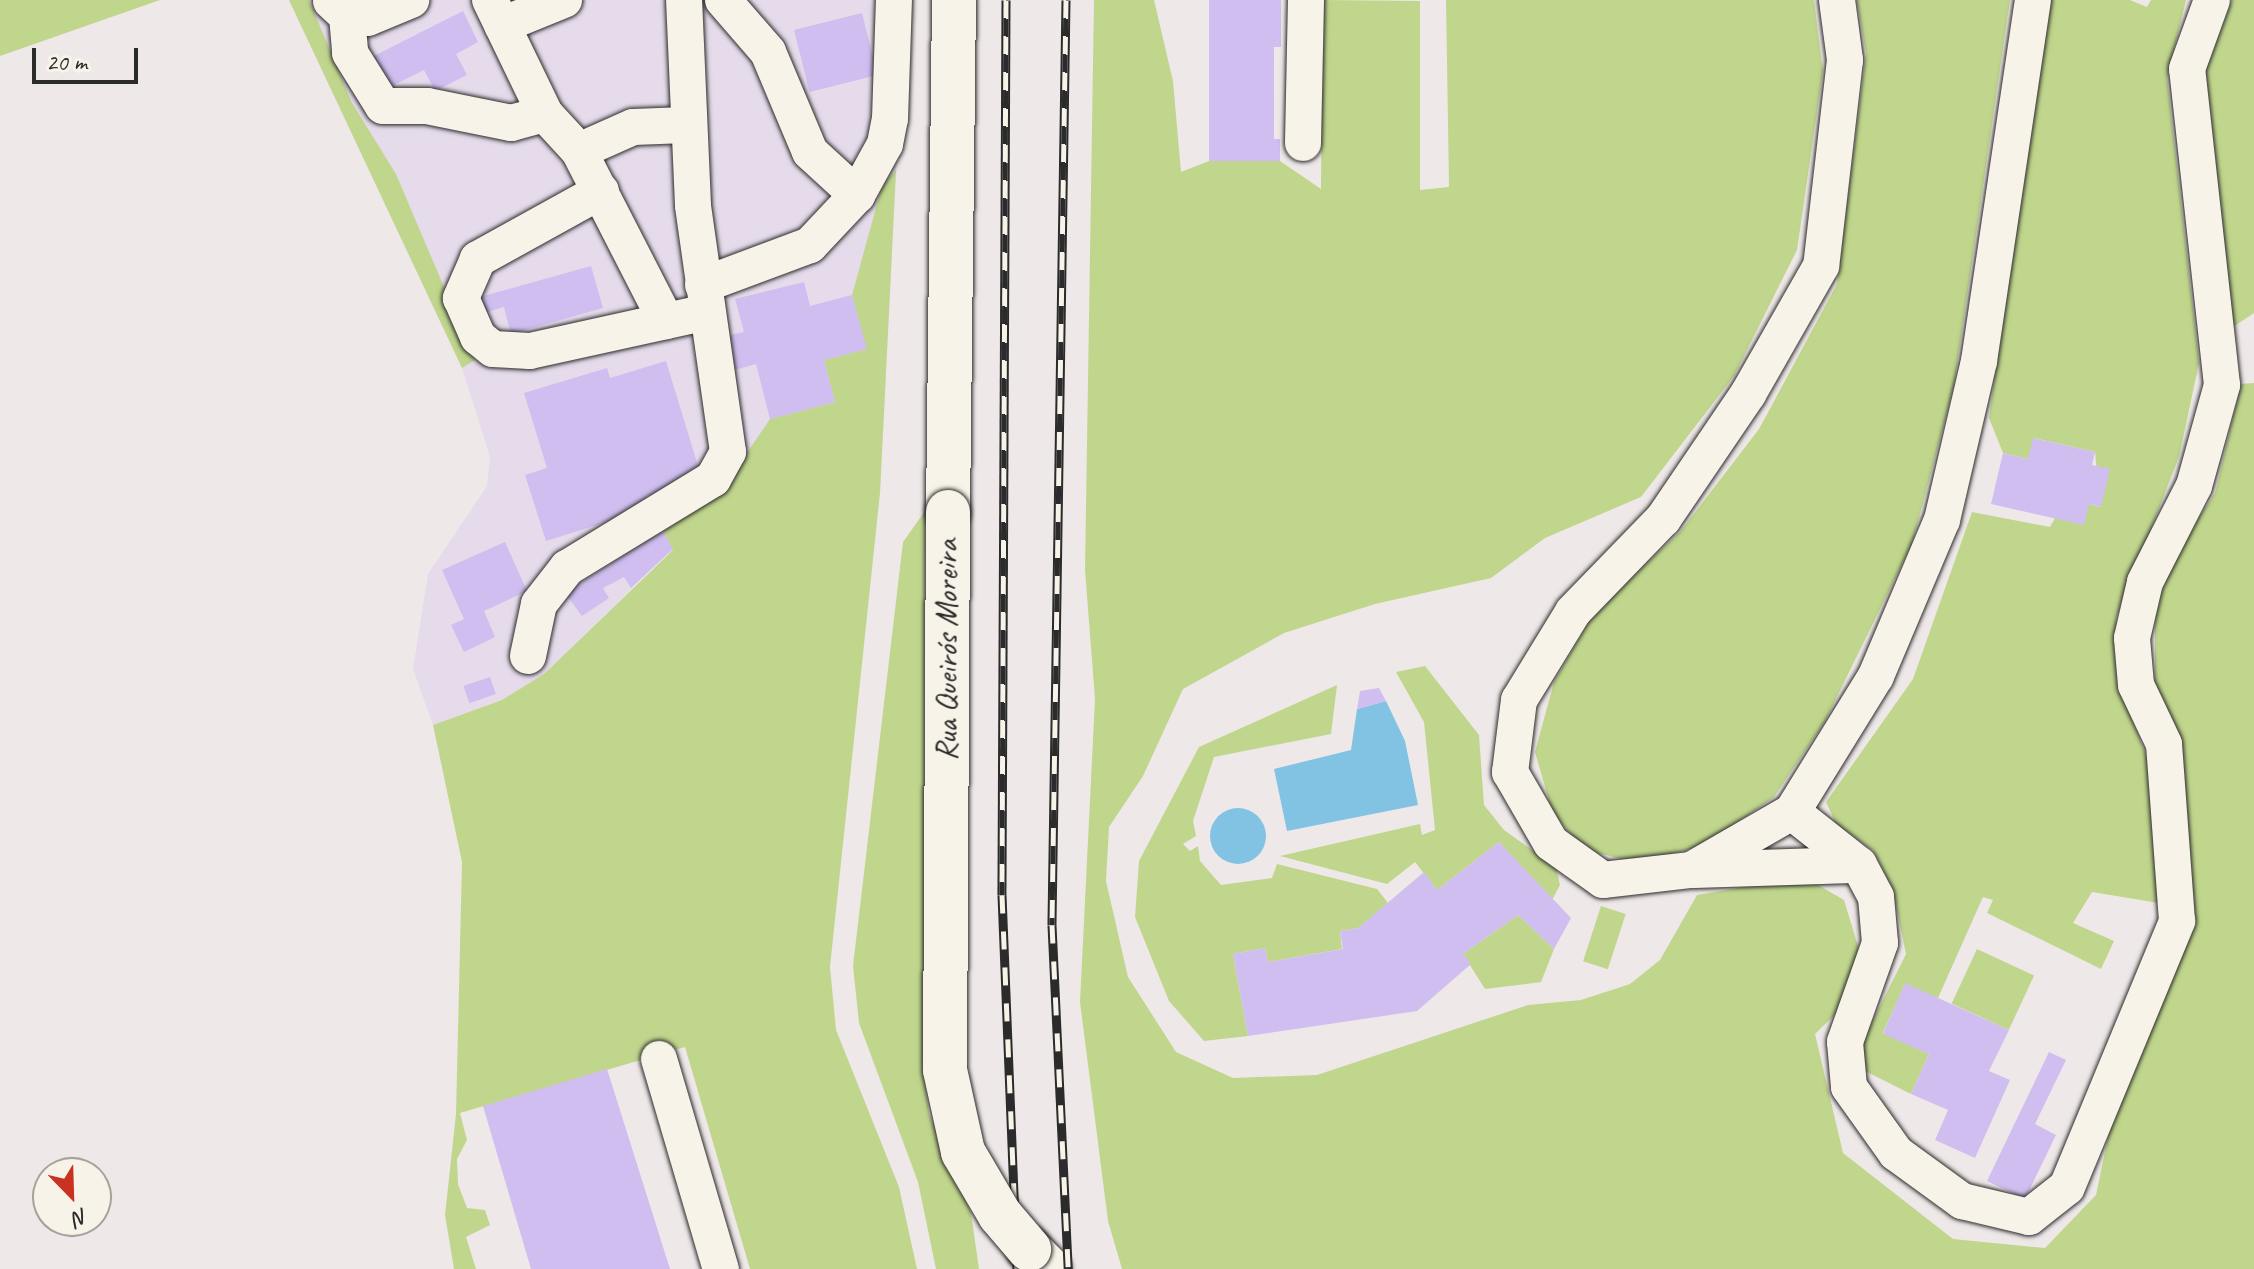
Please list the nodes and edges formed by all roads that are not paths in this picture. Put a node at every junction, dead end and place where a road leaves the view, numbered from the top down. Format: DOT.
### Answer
graph roads {
  1 [pos="411,0"];
  2 [pos="564,0"];
  3 [pos="684,0"];
  4 [pos="723,0"];
  5 [pos="894,0"];
  6 [pos="954,0"];
  7 [pos="1306,0"];
  8 [pos="1837,0"];
  9 [pos="2033,0"];
  10 [pos="2212,0"];
  11 [pos="339,8"];
  12 [pos="496,12"];
  13 [pos="545,114"];
  14 [pos="686,125"];
  15 [pos="1303,143"];
  16 [pos="579,151"];
  17 [pos="601,191"];
  18 [pos="857,195"];
  19 [pos="705,298"];
  20 [pos="666,321"];
  21 [pos="528,656"];
  22 [pos="1792,812"];
  23 [pos="1859,865"];
  24 [pos="1691,870"];
  25 [pos="659,1059"];
  26 [pos="721,1269"];
  27 [pos="1049,1269"];
  1 -- 11 [label="street"];
  2 -- 12 [label="street"];
  3 -- 14 [label="street"];
  4 -- 18 [label="street"];
  5 -- 18 [label="street"];
  6 -- 27 [label="main road, Rua Queirós Moreira, bridge"];
  7 -- 15 [label="street"];
  8 -- 24 [label="street"];
  9 -- 22 [label="street"];
  10 -- 23 [label="street"];
  11 -- 13 [label="street"];
  12 -- 13 [label="street"];
  13 -- 16 [label="street"];
  14 -- 16 [label="street"];
  14 -- 19 [label="street"];
  16 -- 17 [label="street"];
  17 -- 20 [label="street"];
  17 -- 20 [label="street"];
  18 -- 19 [label="street"];
  19 -- 20 [label="street"];
  19 -- 21 [label="street"];
  22 -- 23 [label="street"];
  22 -- 24 [label="street"];
  23 -- 24 [label="street"];
  25 -- 26 [label="street"];
}
